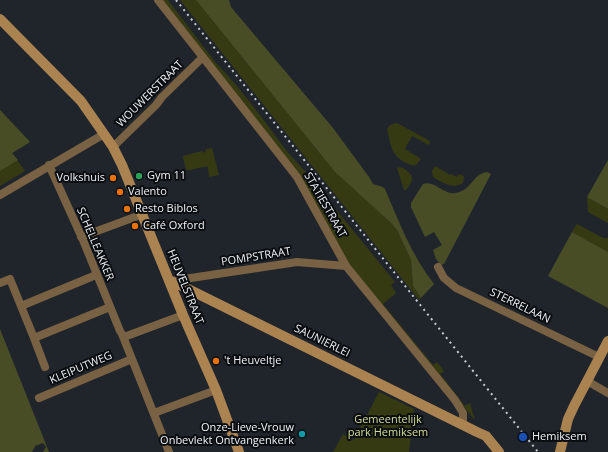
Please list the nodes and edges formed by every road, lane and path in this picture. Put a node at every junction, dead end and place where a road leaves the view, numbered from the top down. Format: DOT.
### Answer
graph roads {
  1 [pos="158,0"];
  2 [pos="0,19"];
  3 [pos="203,57"];
  4 [pos="104,134"];
  5 [pos="112,147"];
  6 [pos="50,165"];
  7 [pos="0,195"];
  8 [pos="142,214"];
  9 [pos="81,237"];
  10 [pos="346,266"];
  11 [pos="438,267"];
  12 [pos="96,275"];
  13 [pos="170,281"];
  14 [pos="0,283"];
  15 [pos="21,306"];
  16 [pos="110,307"];
  17 [pos="183,315"];
  18 [pos="122,334"];
  19 [pos="34,338"];
  20 [pos="608,341"];
  21 [pos="599,357"];
  22 [pos="132,359"];
  23 [pos="45,367"];
  24 [pos="587,381"];
  25 [pos="216,390"];
  26 [pos="608,394"];
  27 [pos="39,398"];
  28 [pos="154,413"];
  29 [pos="463,425"];
  30 [pos="166,451"];
  31 [pos="239,452"];
  32 [pos="499,452"];
  33 [pos="560,452"];
  1 -- 3 [label="street, STATIESTRAAT"];
  2 -- 4 [label="main road, HEUVELSTRAAT"];
  3 -- 5 [label="street, WOUWERSTRAAT"];
  3 -- 10 [label="street, STATIESTRAAT"];
  4 -- 5 [label="main road, HEUVELSTRAAT"];
  4 -- 6 [label="street"];
  5 -- 8 [label="main road, HEUVELSTRAAT"];
  6 -- 7 [label="street"];
  6 -- 9 [label="street, SCHELLEAKKER"];
  8 -- 9 [label="street"];
  8 -- 13 [label="main road, HEUVELSTRAAT"];
  9 -- 12 [label="street, SCHELLEAKKER"];
  10 -- 13 [label="street, POMPSTRAAT"];
  10 -- 29 [label="street, STATIESTRAAT"];
  11 -- 21 [label="street, STERRELAAN"];
  12 -- 15 [label="street"];
  12 -- 16 [label="street, SCHELLEAKKER"];
  13 -- 17 [label="main road, HEUVELSTRAAT"];
  13 -- 29 [label="main road, SAUNIERLEI"];
  14 -- 15 [label="street"];
  15 -- 19 [label="street"];
  16 -- 18 [label="street, SCHELLEAKKER"];
  16 -- 19 [label="street"];
  17 -- 18 [label="street"];
  17 -- 25 [label="main road, HEUVELSTRAAT"];
  18 -- 22 [label="street, SCHELLEAKKER"];
  19 -- 23 [label="street"];
  20 -- 21 [label="main road"];
  21 -- 24 [label="main road"];
  22 -- 27 [label="street, KLEIPUTWEG"];
  22 -- 28 [label="street, SCHELLEAKKER"];
  24 -- 26 [label="street"];
  24 -- 33 [label="main road"];
  25 -- 28 [label="street"];
  25 -- 31 [label="main road, HEUVELSTRAAT"];
  28 -- 30 [label="street, SCHELLEAKKER"];
  29 -- 32 [label="main road, SAUNIERLEI"];
}
